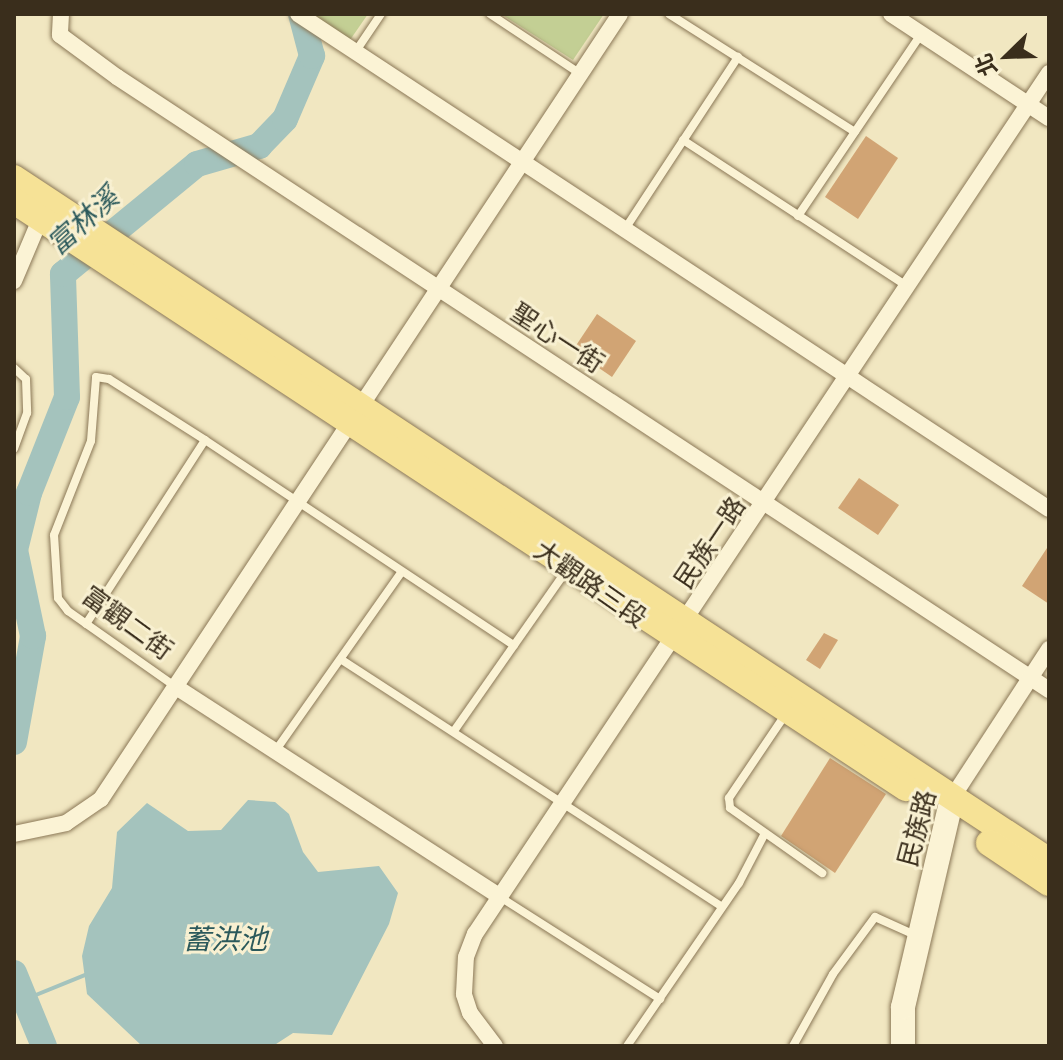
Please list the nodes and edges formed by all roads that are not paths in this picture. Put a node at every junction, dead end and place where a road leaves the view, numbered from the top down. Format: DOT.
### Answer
graph roads {
  1 [pos="61,14"];
  2 [pos="298,14"];
  3 [pos="381,14"];
  4 [pos="490,14"];
  5 [pos="620,14"];
  6 [pos="669,14"];
  7 [pos="891,14"];
  8 [pos="921,34"];
  9 [pos="356,51"];
  10 [pos="738,57"];
  11 [pos="579,73"];
  12 [pos="1049,73"];
  13 [pos="1029,105"];
  14 [pos="1049,118"];
  15 [pos="855,132"];
  16 [pos="683,140"];
  17 [pos="521,161"];
  18 [pos="14,178"];
  19 [pos="14,201"];
  20 [pos="44,210"];
  21 [pos="798,216"];
  22 [pos="625,229"];
  23 [pos="14,281"];
  24 [pos="436,285"];
  25 [pos="907,286"];
  26 [pos="14,368"];
  27 [pos="848,378"];
  28 [pos="353,412"];
  29 [pos="205,440"];
  30 [pos="14,449"];
  31 [pos="295,500"];
  32 [pos="765,502"];
  33 [pos="1049,509"];
  34 [pos="569,567"];
  35 [pos="401,573"];
  36 [pos="86,624"];
  37 [pos="679,630"];
  38 [pos="514,645"];
  39 [pos="1049,649"];
  40 [pos="342,660"];
  41 [pos="1030,677"];
  42 [pos="176,687"];
  43 [pos="1049,690"];
  44 [pos="794,703"];
  45 [pos="454,731"];
  46 [pos="276,750"];
  47 [pos="563,805"];
  48 [pos="949,806"];
  49 [pos="14,834"];
  50 [pos="764,835"];
  51 [pos="1049,861"];
  52 [pos="822,873"];
  53 [pos="1049,883"];
  54 [pos="500,897"];
  55 [pos="719,905"];
  56 [pos="918,936"];
  57 [pos="660,999"];
  58 [pos="495,1046"];
  59 [pos="627,1046"];
  60 [pos="793,1046"];
  61 [pos="903,1046"];
  1 -- 24 [label="street, 聖心一街"];
  2 -- 9 [label="street"];
  3 -- 9 [label="lane"];
  4 -- 11 [label="lane"];
  5 -- 11 [label="street"];
  6 -- 10 [label="lane"];
  7 -- 8 [label="street"];
  8 -- 13 [label="street"];
  8 -- 15 [label="lane"];
  9 -- 17 [label="street"];
  10 -- 15 [label="lane"];
  10 -- 16 [label="lane"];
  11 -- 17 [label="street"];
  12 -- 13 [label="street, 民族一路"];
  13 -- 14 [label="street"];
  13 -- 25 [label="street, 民族一路"];
  15 -- 21 [label="lane"];
  16 -- 21 [label="lane"];
  16 -- 22 [label="lane"];
  17 -- 22 [label="street"];
  17 -- 24 [label="street"];
  18 -- 20 [label="main road"];
  19 -- 20 [label="main road"];
  20 -- 23 [label="street"];
  20 -- 28 [label="main road, 大觀路三段"];
  21 -- 25 [label="lane"];
  22 -- 27 [label="street"];
  24 -- 28 [label="street"];
  24 -- 32 [label="street, 聖心一街"];
  25 -- 27 [label="street, 民族一路"];
  26 -- 30 [label="lane"];
  27 -- 32 [label="street, 民族一路"];
  27 -- 33 [label="street"];
  28 -- 31 [label="street"];
  28 -- 34 [label="main road, 大觀路三段"];
  28 -- 37 [label="main road, 大觀路三段"];
  29 -- 31 [label="lane, 富觀二街"];
  29 -- 36 [label="lane"];
  29 -- 36 [label="lane, 富觀二街"];
  31 -- 35 [label="lane, 富觀二街"];
  31 -- 42 [label="street"];
  32 -- 37 [label="street, 民族一路"];
  32 -- 41 [label="street, 聖心一街"];
  34 -- 37 [label="main road, 大觀路三段"];
  34 -- 38 [label="lane"];
  35 -- 38 [label="lane, 富觀二街"];
  35 -- 40 [label="lane"];
  36 -- 42 [label="lane, 富觀二街"];
  37 -- 44 [label="main road, 大觀路三段"];
  37 -- 47 [label="street, 民族一路"];
  38 -- 45 [label="lane"];
  39 -- 41 [label="street, 民族路"];
  40 -- 45 [label="lane"];
  40 -- 46 [label="lane"];
  41 -- 43 [label="street, 聖心一街"];
  41 -- 48 [label="street, 民族路"];
  42 -- 46 [label="street, 富觀二街"];
  42 -- 49 [label="street"];
  44 -- 48 [label="main road, 大觀路三段"];
  44 -- 50 [label="lane"];
  45 -- 47 [label="lane"];
  46 -- 54 [label="street, 富觀二街"];
  47 -- 54 [label="street, 民族一路"];
  47 -- 55 [label="lane"];
  48 -- 51 [label="main road, 大觀路三段"];
  48 -- 53 [label="main road, 大觀路三段"];
  48 -- 56 [label="street, 民族路"];
  50 -- 52 [label="lane"];
  50 -- 55 [label="lane"];
  54 -- 57 [label="lane, 富觀二街"];
  54 -- 58 [label="street, 民族一路"];
  55 -- 57 [label="lane"];
  56 -- 60 [label="lane"];
  56 -- 61 [label="street, 民族路"];
  57 -- 59 [label="lane"];
}
